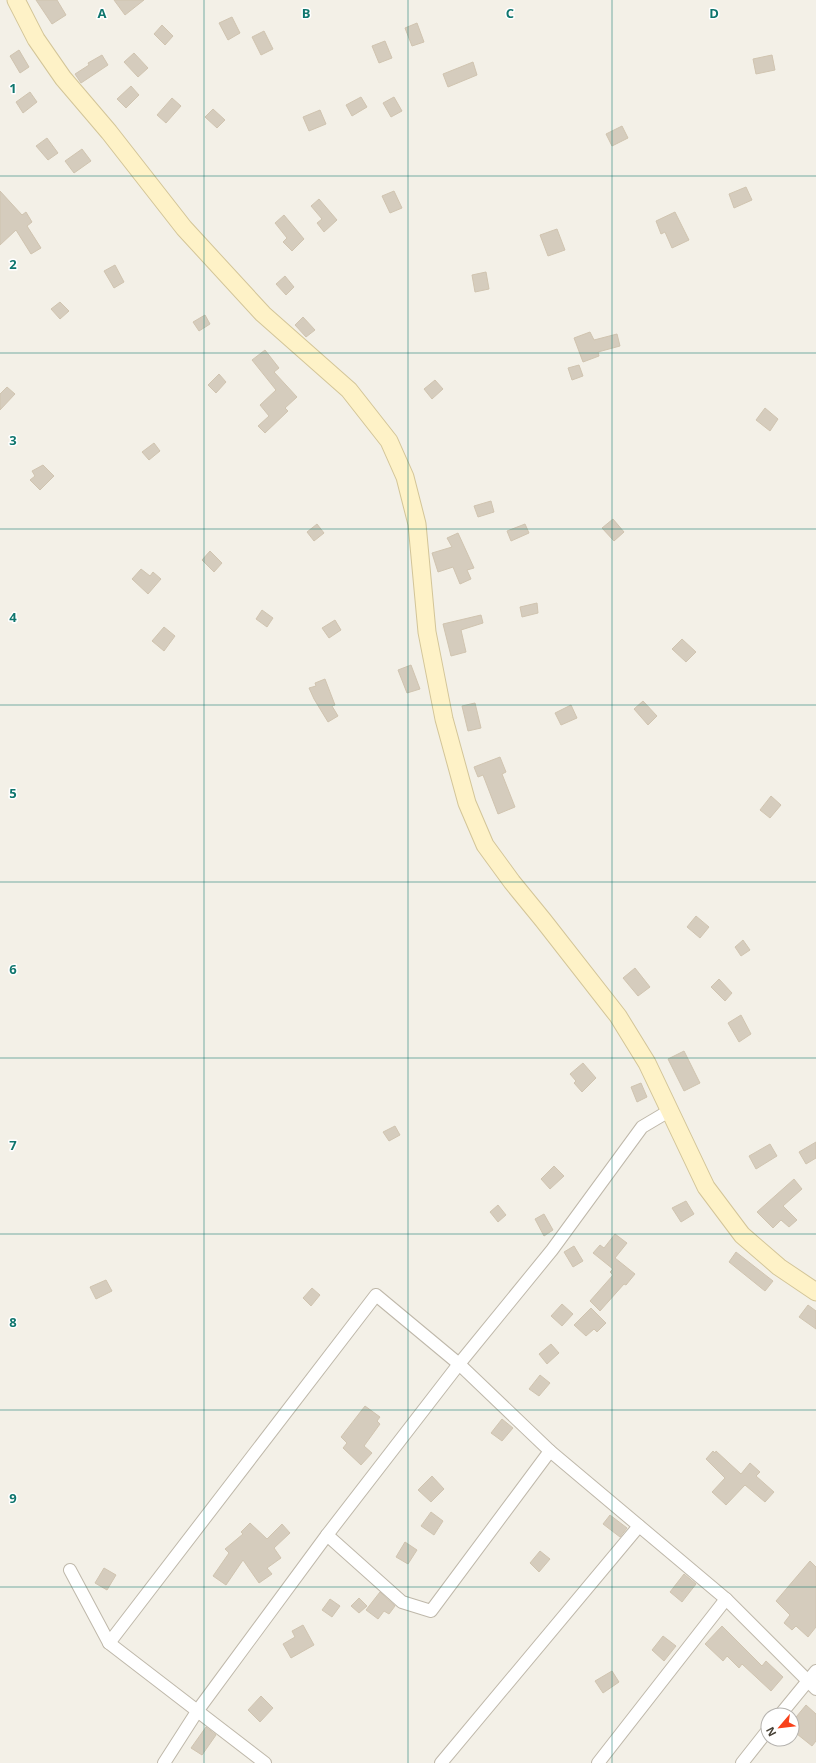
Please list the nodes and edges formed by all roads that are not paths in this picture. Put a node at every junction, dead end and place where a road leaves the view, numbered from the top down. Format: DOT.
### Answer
graph roads {
  1 [pos="16,0"];
  2 [pos="669,1111"];
  3 [pos="816,1292"];
  4 [pos="459,1364"];
  5 [pos="550,1451"];
  6 [pos="639,1526"];
  7 [pos="327,1535"];
  8 [pos="70,1570"];
  9 [pos="726,1599"];
  10 [pos="109,1643"];
  11 [pos="816,1671"];
  12 [pos="807,1680"];
  13 [pos="816,1689"];
  14 [pos="786,1707"];
  15 [pos="198,1710"];
  16 [pos="760,1740"];
  17 [pos="164,1763"];
  18 [pos="265,1763"];
  19 [pos="441,1763"];
  20 [pos="598,1763"];
  21 [pos="742,1763"];
  1 -- 2 [label="street"];
  2 -- 3 [label="street"];
  2 -- 4 [label="street"];
  4 -- 5 [label="street"];
  4 -- 7 [label="street"];
  4 -- 10 [label="street"];
  5 -- 6 [label="street"];
  5 -- 7 [label="street"];
  6 -- 9 [label="street"];
  6 -- 19 [label="street"];
  7 -- 15 [label="street"];
  8 -- 10 [label="street"];
  9 -- 12 [label="street"];
  9 -- 20 [label="street"];
  10 -- 15 [label="street"];
  11 -- 12 [label="street"];
  12 -- 13 [label="street"];
  12 -- 14 [label="street"];
  15 -- 17 [label="street"];
  15 -- 18 [label="street"];
  16 -- 21 [label="street"];
}
